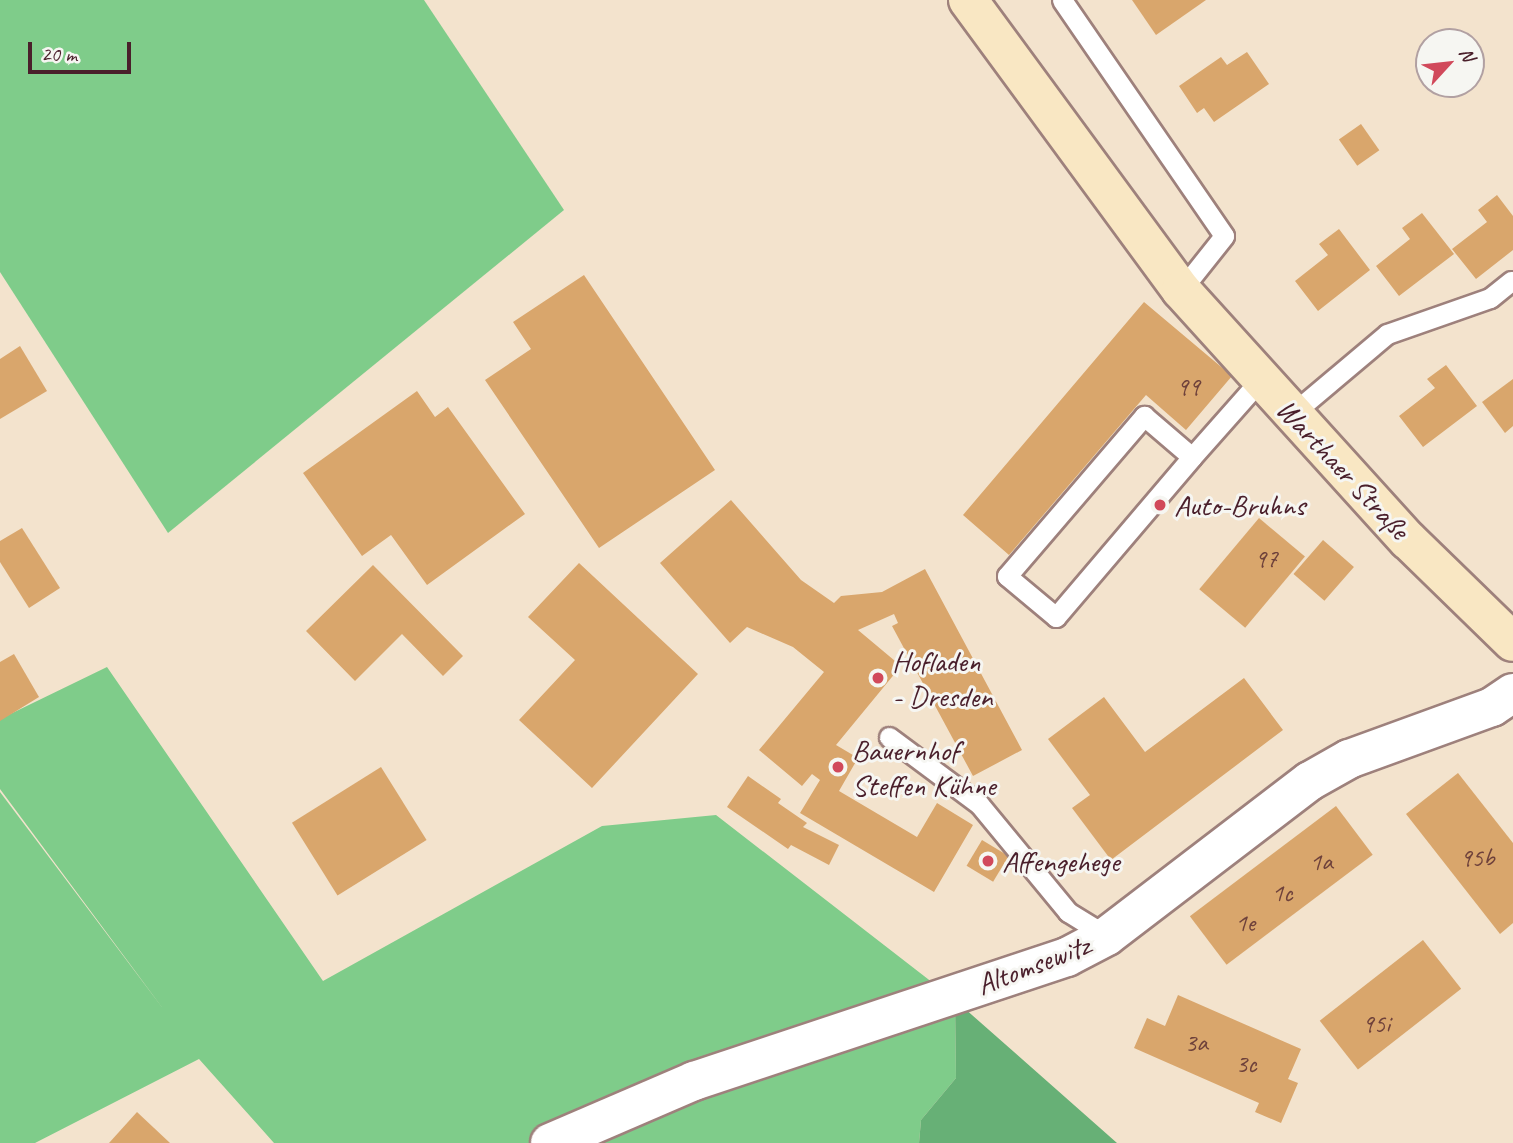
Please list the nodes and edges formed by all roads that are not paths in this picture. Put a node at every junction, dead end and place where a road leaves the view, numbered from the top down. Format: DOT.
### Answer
graph roads {
  1 [pos="968,0"];
  2 [pos="1062,0"];
  3 [pos="1511,281"];
  4 [pos="1181,289"];
  5 [pos="1261,379"];
  6 [pos="1292,414"];
  7 [pos="1192,457"];
  8 [pos="1513,642"];
  9 [pos="1513,693"];
  10 [pos="889,737"];
  11 [pos="1107,936"];
  12 [pos="550,1143"];
  1 -- 4 [label="street, Warthaer Straße"];
  2 -- 4 [label="lane"];
  3 -- 6 [label="lane"];
  4 -- 5 [label="street, Warthaer Straße"];
  5 -- 6 [label="street, Warthaer Straße"];
  5 -- 7 [label="lane"];
  6 -- 8 [label="street, Warthaer Straße"];
  7 -- 7 [label="lane"];
  9 -- 11 [label="street, Altomsewitz"];
  10 -- 11 [label="lane"];
  11 -- 12 [label="street, Altomsewitz"];
}
